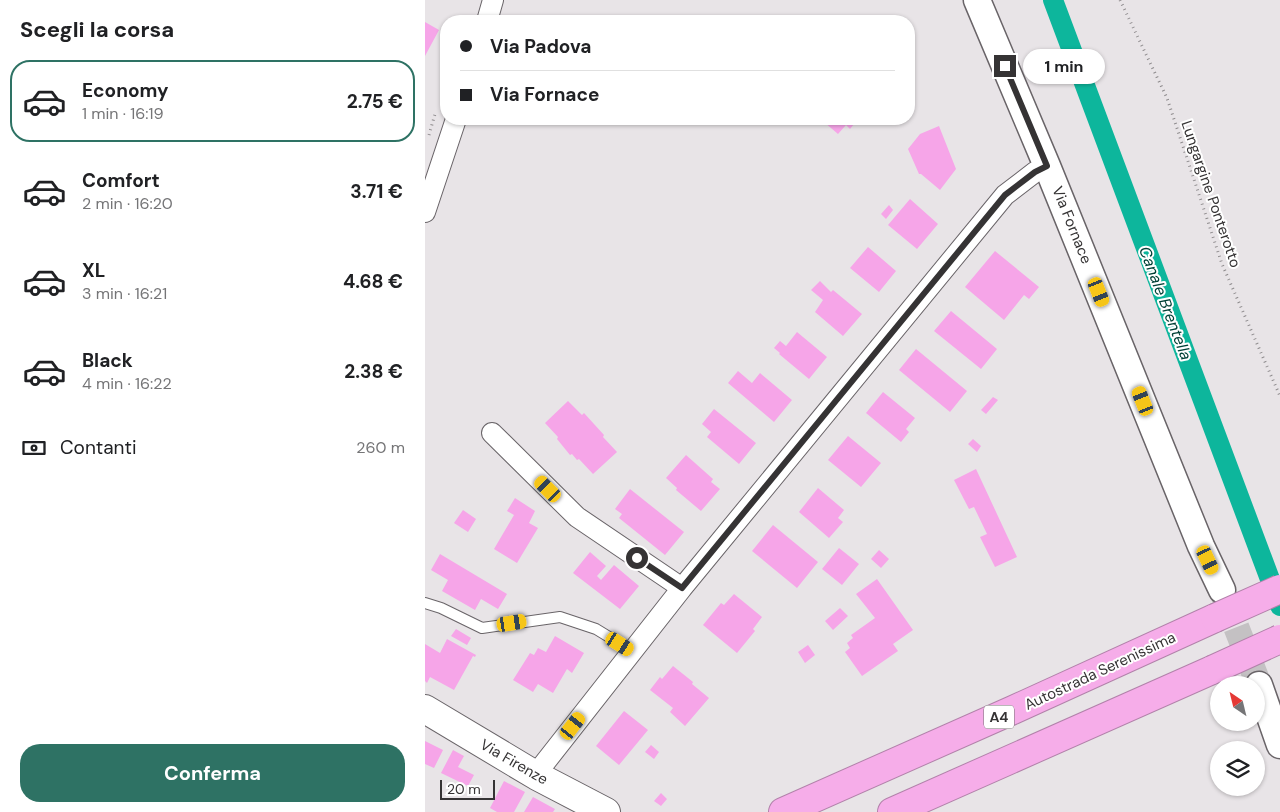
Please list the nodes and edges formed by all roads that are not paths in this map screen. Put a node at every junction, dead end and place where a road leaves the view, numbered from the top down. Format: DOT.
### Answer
graph roads {
  1 [pos="493,0"];
  2 [pos="977,0"];
  3 [pos="489,15"];
  4 [pos="454,125"];
  5 [pos="1047,166"];
  6 [pos="425,212"];
  7 [pos="492,433"];
  8 [pos="682,588"];
  9 [pos="1280,589"];
  10 [pos="1222,590"];
  11 [pos="425,603"];
  12 [pos="1280,639"];
  13 [pos="632,651"];
  14 [pos="1265,702"];
  15 [pos="425,709"];
  16 [pos="1280,745"];
  17 [pos="537,776"];
  18 [pos="606,812"];
  19 [pos="783,812"];
  20 [pos="892,812"];
  1 -- 3 [label="street"];
  2 -- 5 [label="street, Via Fornace"];
  4 -- 6 [label="street"];
  5 -- 8 [label="street"];
  5 -- 10 [label="street, Via Fornace"];
  7 -- 8 [label="street"];
  8 -- 13 [label="street"];
  9 -- 19 [label="highway, Autostrada Serenissima / A4, bridge"];
  11 -- 13 [label="lane"];
  12 -- 20 [label="highway, bridge"];
  13 -- 17 [label="street"];
  14 -- 16 [label="street"];
  15 -- 17 [label="main road, Via Firenze"];
  17 -- 18 [label="main road, Via Firenze"];
}
